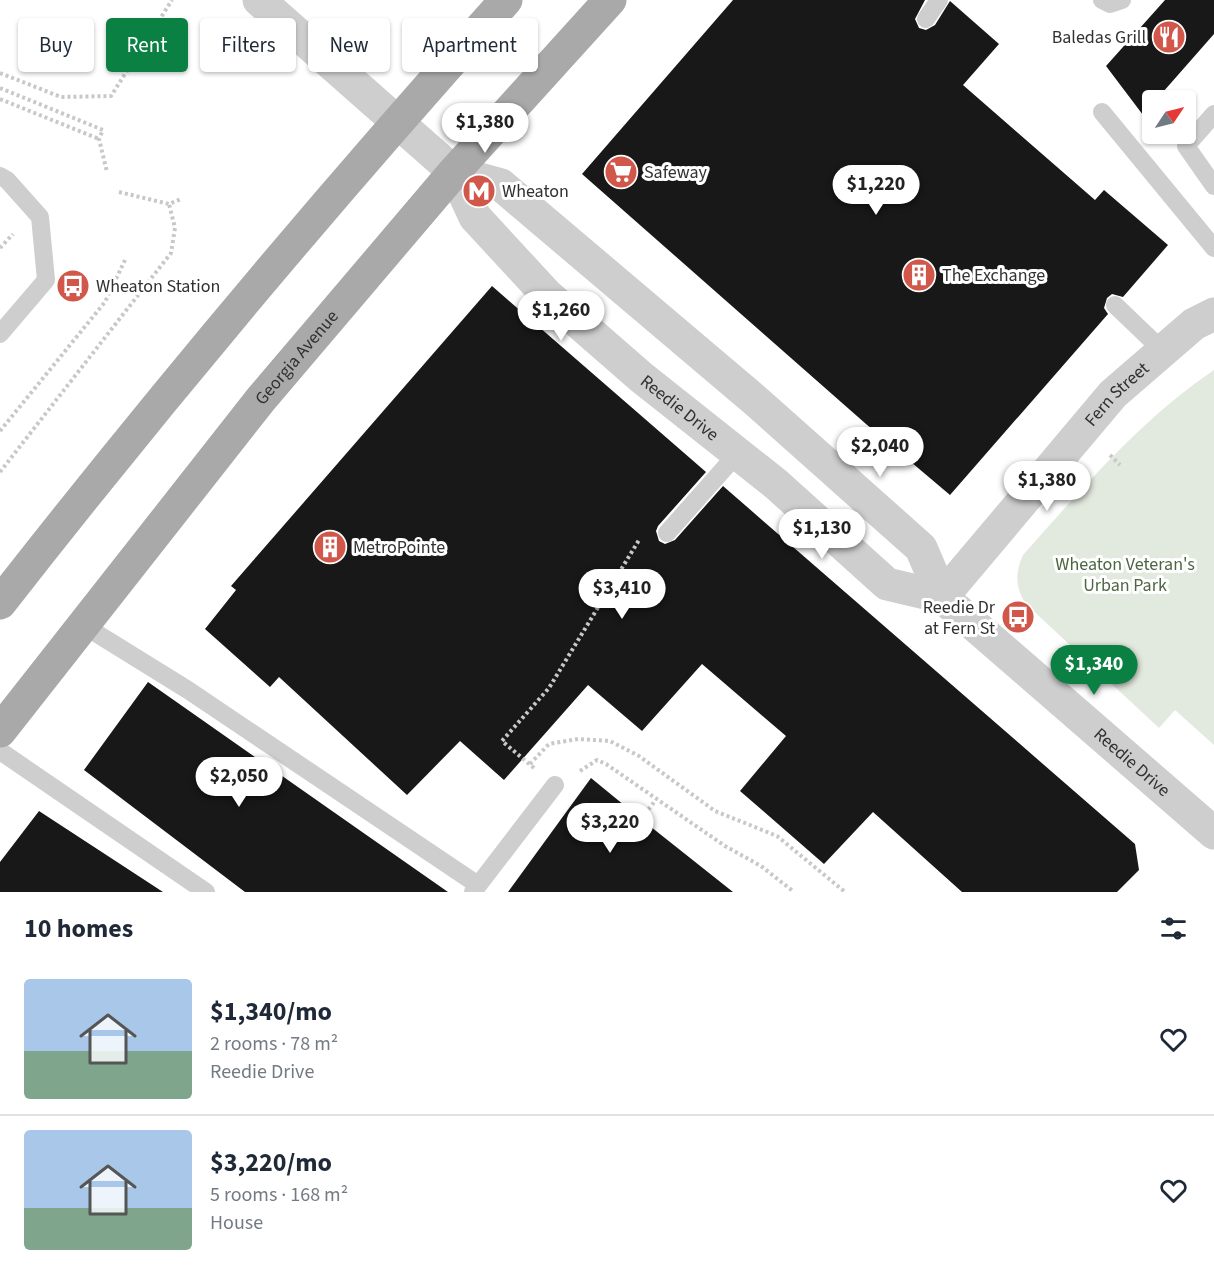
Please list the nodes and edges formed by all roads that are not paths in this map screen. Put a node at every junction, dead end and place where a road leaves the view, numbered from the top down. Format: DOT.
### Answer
graph roads {
  1 [pos="259,0"];
  2 [pos="506,0"];
  3 [pos="610,0"];
  4 [pos="939,0"];
  5 [pos="1102,0"];
  6 [pos="1122,0"];
  7 [pos="926,19"];
  8 [pos="1102,112"];
  9 [pos="1214,114"];
  10 [pos="397,122"];
  11 [pos="454,172"];
  12 [pos="0,176"];
  13 [pos="1214,186"];
  14 [pos="1214,248"];
  15 [pos="1115,305"];
  16 [pos="1214,314"];
  17 [pos="0,334"];
  18 [pos="1163,351"];
  19 [pos="737,454"];
  20 [pos="667,533"];
  21 [pos="942,597"];
  22 [pos="0,603"];
  23 [pos="83,625"];
  24 [pos="0,731"];
  25 [pos="0,751"];
  26 [pos="555,785"];
  27 [pos="1214,833"];
  28 [pos="476,888"];
  29 [pos="206,892"];
  1 -- 10 [label="street, Reedie Drive"];
  2 -- 10 [label="main road"];
  3 -- 11 [label="main road, Georgia Avenue"];
  4 -- 7 [label="lane"];
  5 -- 6 [label="lane"];
  8 -- 14 [label="lane"];
  9 -- 13 [label="lane"];
  10 -- 11 [label="street, Reedie Drive"];
  10 -- 22 [label="main road"];
  11 -- 19 [label="street, Reedie Drive"];
  11 -- 21 [label="street, Reedie Drive"];
  11 -- 23 [label="main road, Georgia Avenue"];
  12 -- 17 [label="lane"];
  15 -- 18 [label="lane"];
  16 -- 18 [label="street, Fern Street"];
  18 -- 21 [label="street, Fern Street"];
  19 -- 20 [label="lane"];
  19 -- 21 [label="street, Reedie Drive"];
  21 -- 27 [label="street, Reedie Drive"];
  23 -- 24 [label="main road, Georgia Avenue"];
  23 -- 28 [label="lane"];
  25 -- 29 [label="lane"];
  26 -- 28 [label="lane"];
}
